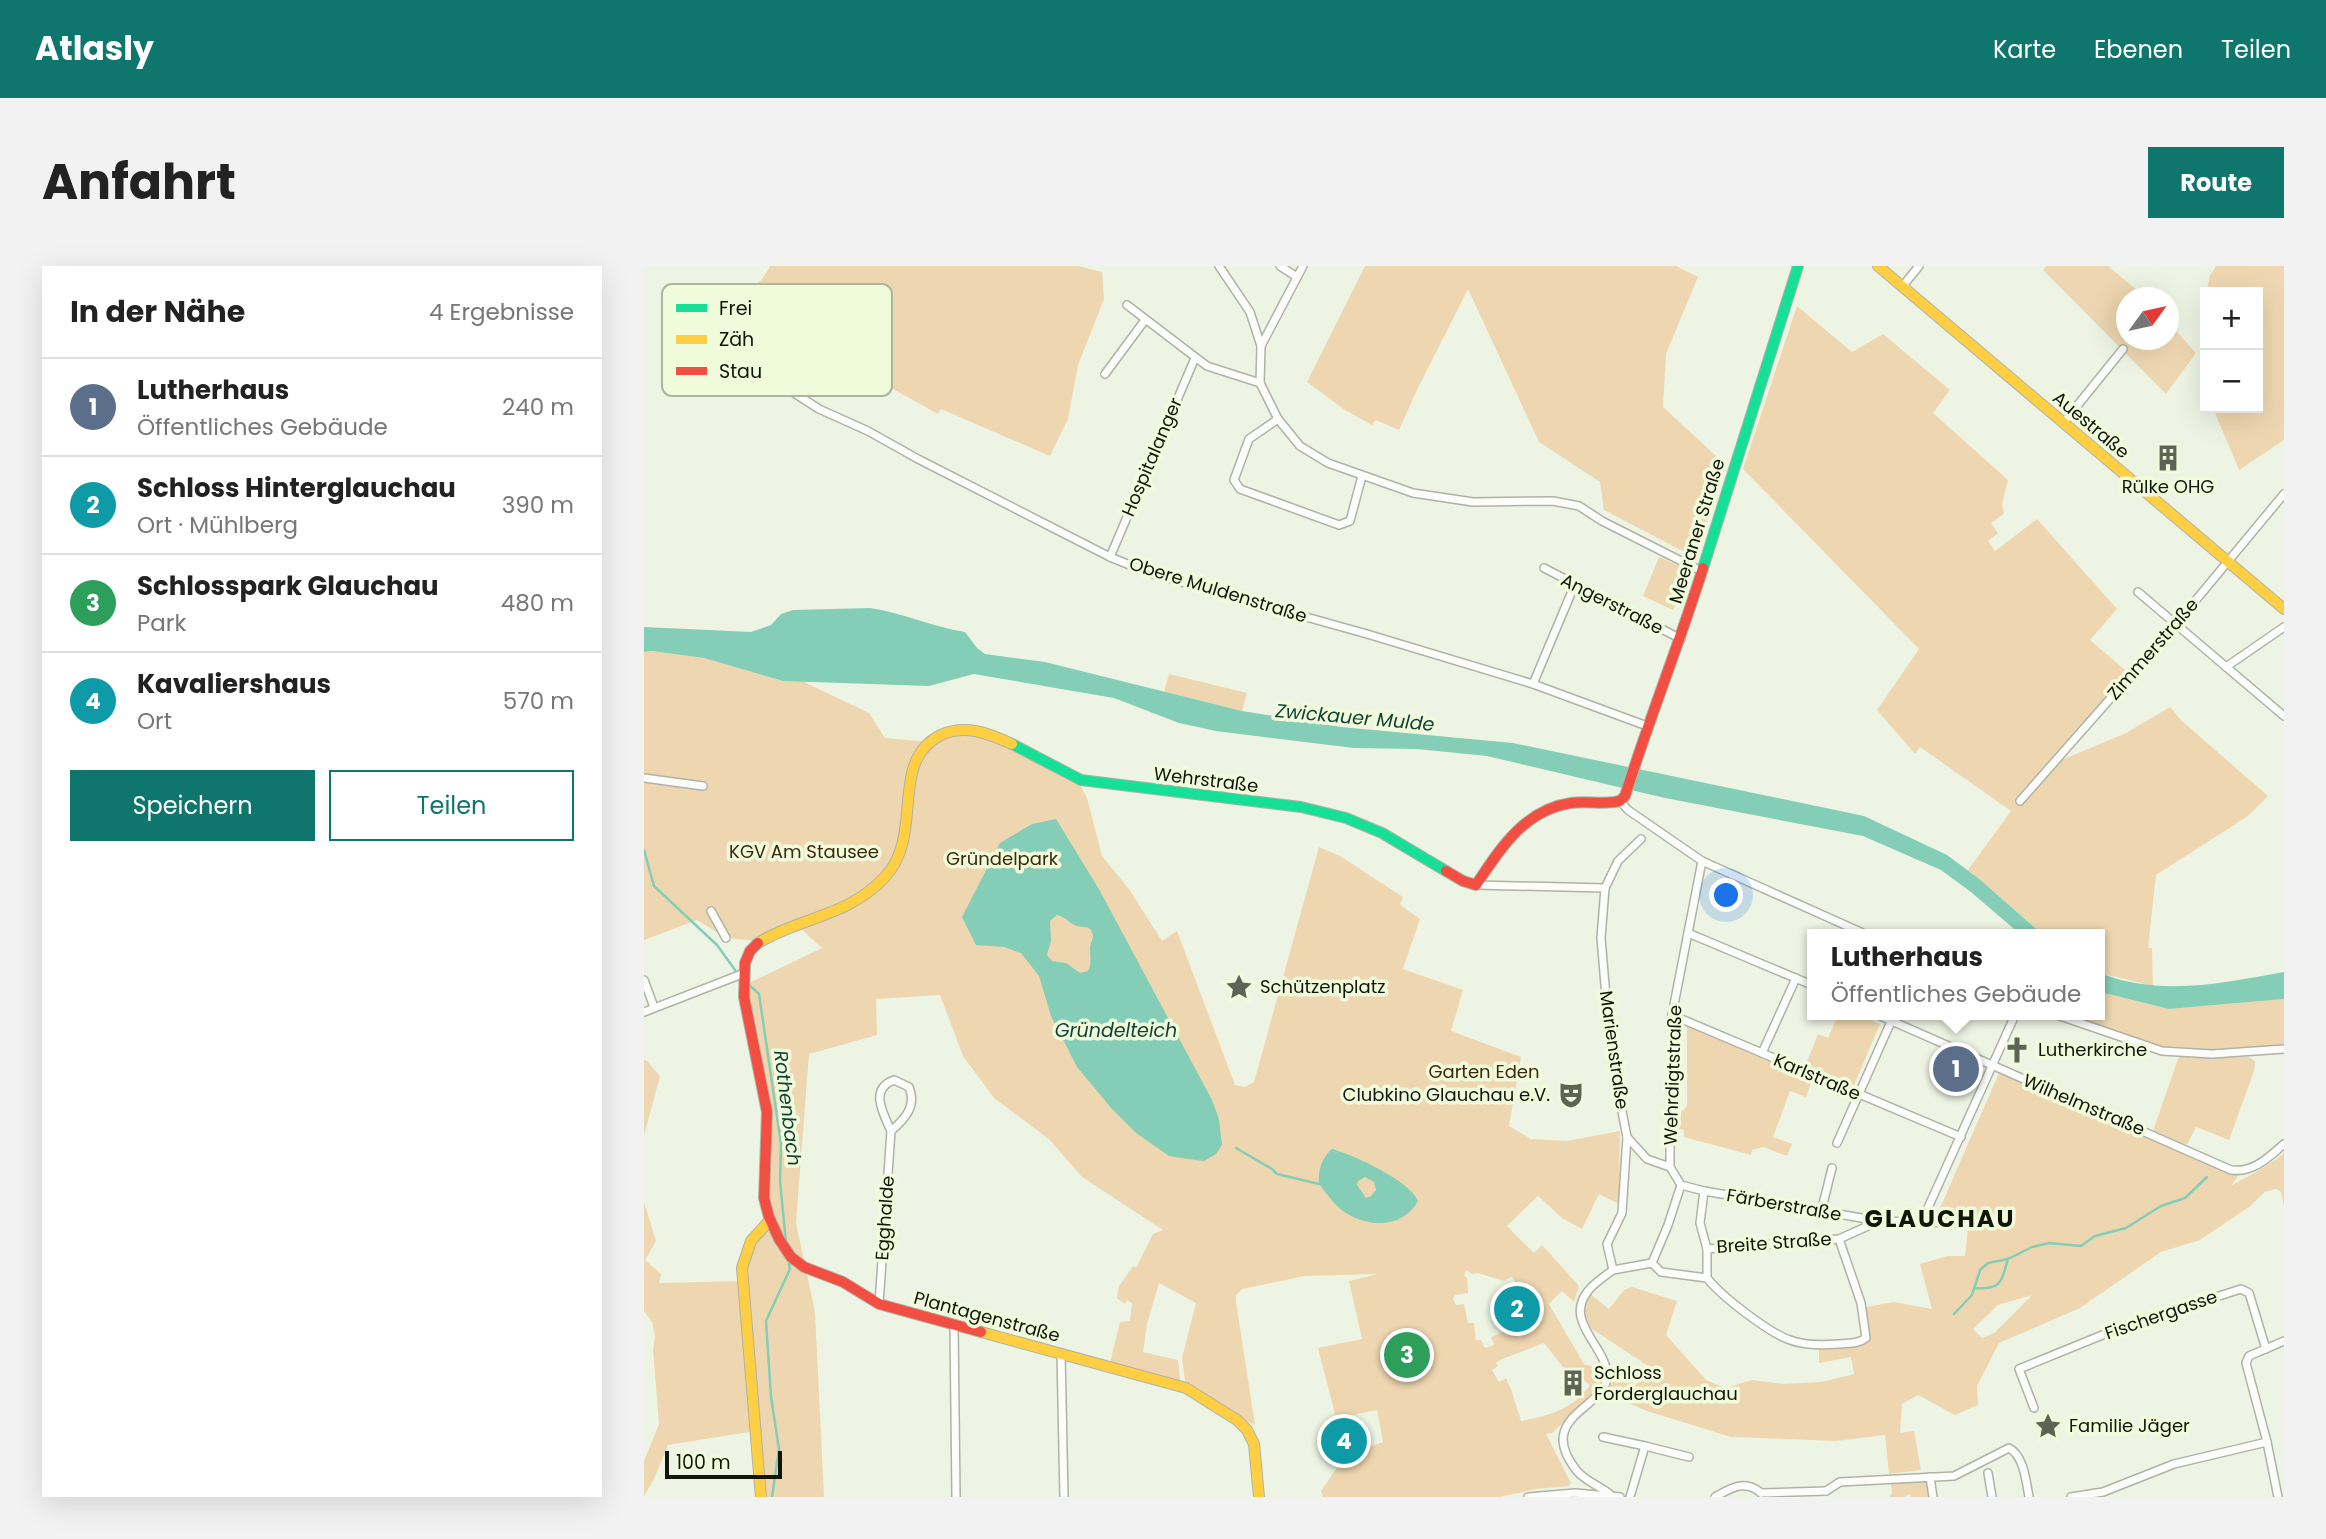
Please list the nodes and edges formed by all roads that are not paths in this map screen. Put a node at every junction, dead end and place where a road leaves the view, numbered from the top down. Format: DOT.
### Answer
graph roads {
  1 [pos="1220,266"];
  2 [pos="1280,266"];
  3 [pos="1303,266"];
  4 [pos="1798,266"];
  5 [pos="1878,266"];
  6 [pos="1919,266"];
  7 [pos="1297,277"];
  8 [pos="1902,287"];
  9 [pos="1127,305"];
  10 [pos="1145,320"];
  11 [pos="1261,346"];
  12 [pos="2122,350"];
  13 [pos="1195,358"];
  14 [pos="1105,374"];
  15 [pos="1260,383"];
  16 [pos="799,396"];
  17 [pos="1278,419"];
  18 [pos="2064,422"];
  19 [pos="1362,476"];
  20 [pos="2284,494"];
  21 [pos="1110,557"];
  22 [pos="2227,561"];
  23 [pos="1544,568"];
  24 [pos="1701,571"];
  25 [pos="1575,584"];
  26 [pos="2138,592"];
  27 [pos="2284,609"];
  28 [pos="2176,624"];
  29 [pos="2284,627"];
  30 [pos="1681,639"];
  31 [pos="2226,667"];
  32 [pos="1533,684"];
  33 [pos="2284,716"];
  34 [pos="1647,726"];
  35 [pos="644,778"];
  36 [pos="703,786"];
  37 [pos="1622,799"];
  38 [pos="2020,801"];
  39 [pos="1641,839"];
  40 [pos="1702,860"];
  41 [pos="1476,885"];
  42 [pos="1605,888"];
  43 [pos="711,911"];
  44 [pos="1854,929"];
  45 [pos="1688,933"];
  46 [pos="726,938"];
  47 [pos="742,974"];
  48 [pos="1796,978"];
  49 [pos="644,980"];
  50 [pos="1807,983"];
  51 [pos="654,1007"];
  52 [pos="644,1012"];
  53 [pos="1672,1015"];
  54 [pos="1891,1020"];
  55 [pos="1896,1020"];
  56 [pos="2013,1020"];
  57 [pos="2072,1020"];
  58 [pos="2284,1049"];
  59 [pos="1762,1053"];
  60 [pos="1993,1065"];
  61 [pos="1858,1095"];
  62 [pos="891,1131"];
  63 [pos="1627,1137"];
  64 [pos="1961,1137"];
  65 [pos="1838,1143"];
  66 [pos="2284,1144"];
  67 [pos="1670,1167"];
  68 [pos="1832,1168"];
  69 [pos="1681,1185"];
  70 [pos="1703,1191"];
  71 [pos="1821,1212"];
  72 [pos="770,1220"];
  73 [pos="1922,1220"];
  74 [pos="1879,1221"];
  75 [pos="1964,1223"];
  76 [pos="1839,1239"];
  77 [pos="1707,1248"];
  78 [pos="1652,1264"];
  79 [pos="1613,1270"];
  80 [pos="1707,1278"];
  81 [pos="880,1304"];
  82 [pos="954,1324"];
  83 [pos="2284,1341"];
  84 [pos="2266,1349"];
  85 [pos="1061,1353"];
  86 [pos="2035,1408"];
  87 [pos="1603,1437"];
  88 [pos="2267,1442"];
  89 [pos="1645,1446"];
  90 [pos="1689,1457"];
  91 [pos="1988,1473"];
  92 [pos="1930,1477"];
  93 [pos="1826,1494"];
  94 [pos="1575,1495"];
  95 [pos="1762,1495"];
  96 [pos="761,1497"];
  97 [pos="956,1497"];
  98 [pos="1064,1497"];
  99 [pos="1259,1497"];
  100 [pos="1528,1497"];
  101 [pos="1616,1497"];
  102 [pos="1630,1497"];
  103 [pos="1715,1497"];
  104 [pos="1933,1497"];
  105 [pos="1992,1497"];
  106 [pos="2029,1497"];
  107 [pos="2071,1497"];
  108 [pos="2278,1497"];
  1 -- 11 [label="street"];
  2 -- 7 [label="street"];
  3 -- 7 [label="street"];
  4 -- 24 [label="street, Meeraner Straße"];
  5 -- 8 [label="street, Auestraße"];
  6 -- 8 [label="street"];
  7 -- 11 [label="street"];
  8 -- 18 [label="street, Auestraße"];
  9 -- 10 [label="street"];
  10 -- 13 [label="street"];
  10 -- 14 [label="street"];
  11 -- 15 [label="street"];
  12 -- 18 [label="street"];
  13 -- 15 [label="street"];
  13 -- 21 [label="street, Hospitalanger"];
  15 -- 17 [label="street"];
  16 -- 21 [label="street, Obere Muldenstraße"];
  17 -- 19 [label="street"];
  17 -- 19 [label="street"];
  18 -- 22 [label="street, Auestraße"];
  19 -- 24 [label="street"];
  20 -- 22 [label="street, Zimmerstraße"];
  21 -- 32 [label="street, Obere Muldenstraße"];
  22 -- 27 [label="street, Auestraße"];
  22 -- 28 [label="street, Zimmerstraße"];
  23 -- 25 [label="street, Angerstraße"];
  24 -- 30 [label="street, Meeraner Straße"];
  25 -- 30 [label="street, Angerstraße"];
  25 -- 32 [label="street"];
  26 -- 28 [label="street"];
  28 -- 31 [label="street"];
  28 -- 38 [label="street, Zimmerstraße"];
  29 -- 31 [label="street"];
  30 -- 34 [label="street, Meeraner Straße"];
  31 -- 33 [label="street"];
  32 -- 34 [label="street, Obere Muldenstraße"];
  34 -- 37 [label="street, Meeraner Straße"];
  35 -- 36 [label="street"];
  37 -- 40 [label="street"];
  37 -- 41 [label="street"];
  39 -- 42 [label="street, Marienstraße"];
  40 -- 44 [label="street"];
  40 -- 45 [label="street, Wehrdigtstraße"];
  41 -- 42 [label="street, Wehrstraße"];
  41 -- 47 [label="street, Wehrstraße"];
  42 -- 63 [label="street, Marienstraße"];
  43 -- 46 [label="street"];
  45 -- 48 [label="street"];
  45 -- 53 [label="street, Wehrdigtstraße"];
  47 -- 51 [label="street"];
  47 -- 72 [label="street, Plantagenstraße"];
  48 -- 50 [label="street"];
  48 -- 59 [label="street"];
  49 -- 51 [label="street"];
  51 -- 52 [label="street"];
  53 -- 59 [label="street, Karlstraße"];
  53 -- 67 [label="street, Wehrdigtstraße"];
  54 -- 61 [label="street"];
  55 -- 60 [label="street, Wilhelmstraße"];
  56 -- 60 [label="street"];
  57 -- 58 [label="street"];
  59 -- 61 [label="street, Karlstraße"];
  60 -- 64 [label="street"];
  60 -- 66 [label="street, Wilhelmstraße"];
  61 -- 64 [label="street, Karlstraße"];
  61 -- 65 [label="street"];
  62 -- 62 [label="street, Egghalde"];
  62 -- 81 [label="street, Egghalde"];
  63 -- 67 [label="street"];
  63 -- 79 [label="street, Marienstraße"];
  64 -- 73 [label="street"];
  67 -- 69 [label="street"];
  68 -- 71 [label="street"];
  69 -- 70 [label="street, Färberstraße"];
  69 -- 78 [label="street"];
  70 -- 71 [label="street, Färberstraße"];
  70 -- 77 [label="street"];
  71 -- 74 [label="street, Färberstraße"];
  72 -- 81 [label="street, Plantagenstraße"];
  72 -- 96 [label="street"];
  73 -- 74 [label="street, Färberstraße"];
  73 -- 75 [label="street, Färberstraße"];
  74 -- 76 [label="street, Breite Straße"];
  76 -- 77 [label="street, Breite Straße"];
  76 -- 80 [label="street"];
  77 -- 80 [label="street"];
  78 -- 79 [label="street"];
  78 -- 80 [label="street"];
  79 -- 101 [label="street"];
  81 -- 82 [label="street, Plantagenstraße"];
  82 -- 85 [label="street, Plantagenstraße"];
  82 -- 97 [label="street"];
  83 -- 84 [label="street"];
  84 -- 86 [label="street, Fischergasse"];
  84 -- 88 [label="street"];
  85 -- 98 [label="street"];
  85 -- 99 [label="street, Plantagenstraße"];
  87 -- 89 [label="street"];
  88 -- 107 [label="street"];
  88 -- 108 [label="street"];
  89 -- 90 [label="street"];
  89 -- 102 [label="street"];
  91 -- 105 [label="street"];
  92 -- 93 [label="street"];
  92 -- 104 [label="street"];
  92 -- 106 [label="street"];
  93 -- 95 [label="street"];
  94 -- 100 [label="street"];
  94 -- 101 [label="street"];
  95 -- 103 [label="street"];
}
